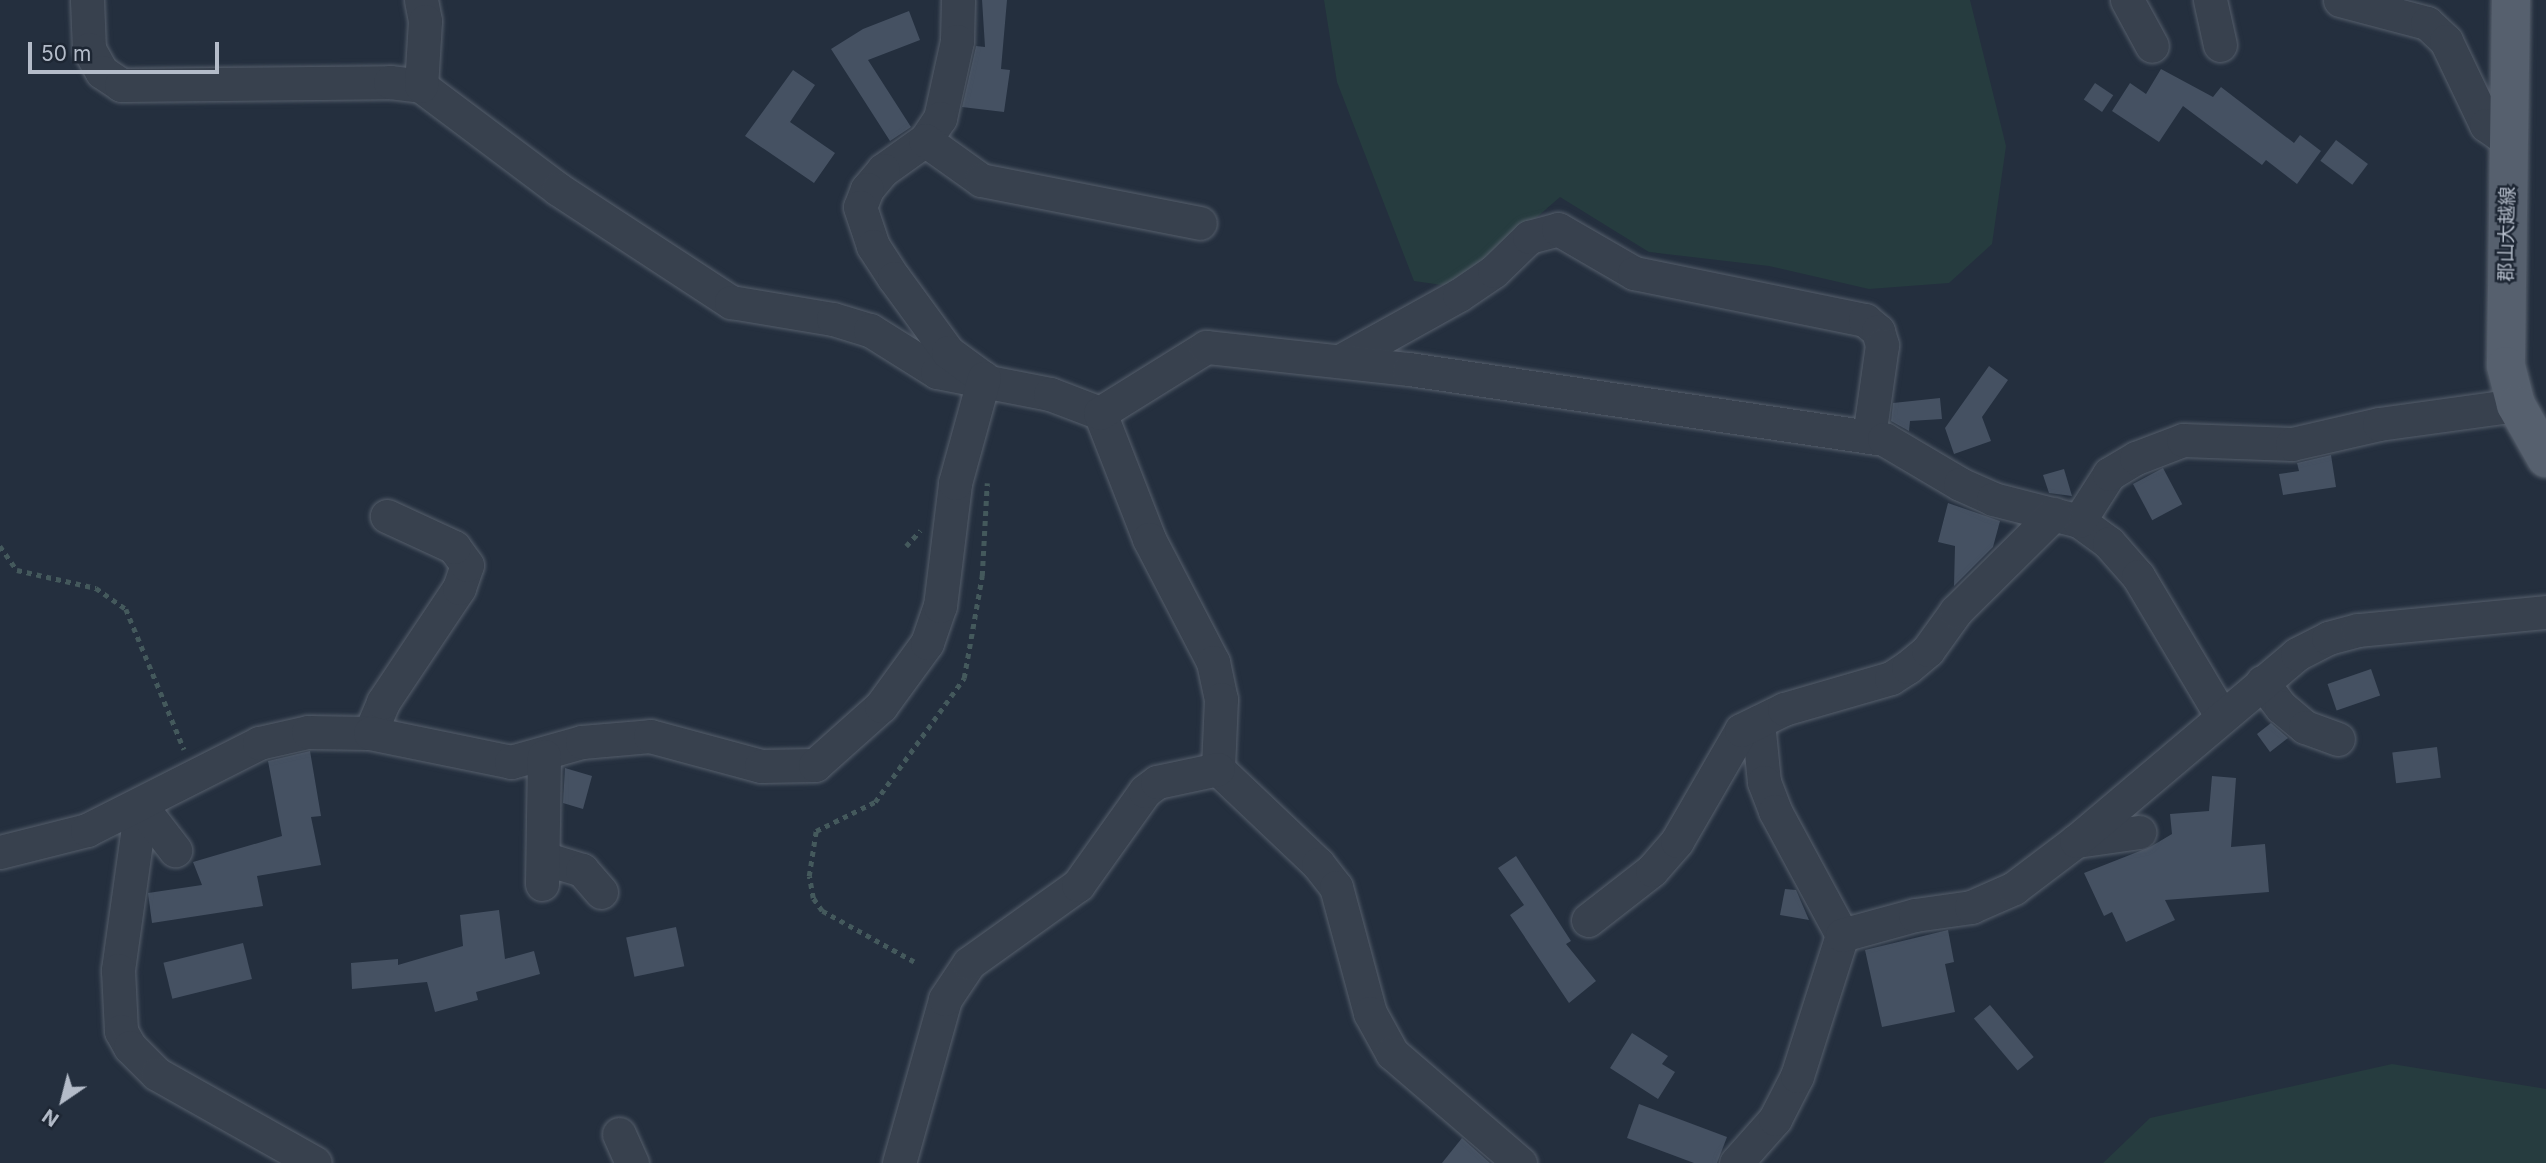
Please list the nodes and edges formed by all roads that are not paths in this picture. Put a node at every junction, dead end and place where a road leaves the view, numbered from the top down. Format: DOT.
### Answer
graph roads {
  1 [pos="88,0"];
  2 [pos="421,0"];
  3 [pos="958,0"];
  4 [pos="2127,0"];
  5 [pos="2210,0"];
  6 [pos="2340,0"];
  7 [pos="2511,0"];
  8 [pos="2220,45"];
  9 [pos="2152,46"];
  10 [pos="421,86"];
  11 [pos="925,140"];
  12 [pos="2509,141"];
  13 [pos="1200,223"];
  14 [pos="1342,360"];
  15 [pos="984,378"];
  16 [pos="2516,405"];
  17 [pos="1100,412"];
  18 [pos="1869,436"];
  19 [pos="2546,458"];
  20 [pos="387,516"];
  21 [pos="2066,517"];
  22 [pos="2546,612"];
  23 [pos="2262,682"];
  24 [pos="2221,715"];
  25 [pos="1758,722"];
  26 [pos="370,733"];
  27 [pos="2338,739"];
  28 [pos="544,756"];
  29 [pos="1218,769"];
  30 [pos="141,806"];
  31 [pos="2139,832"];
  32 [pos="2076,841"];
  33 [pos="175,850"];
  34 [pos="0,852"];
  35 [pos="601,892"];
  36 [pos="1588,920"];
  37 [pos="1842,935"];
  38 [pos="312,1162"];
  39 [pos="899,1163"];
  40 [pos="1520,1163"];
  41 [pos="1736,1163"];
  1 -- 10 [label="street"];
  2 -- 10 [label="street"];
  3 -- 11 [label="street"];
  4 -- 9 [label="street"];
  5 -- 8 [label="street"];
  6 -- 12 [label="street"];
  7 -- 12 [label="main road, 郡山大越線"];
  10 -- 15 [label="street"];
  11 -- 13 [label="street"];
  11 -- 15 [label="street"];
  12 -- 16 [label="main road, 郡山大越線"];
  14 -- 17 [label="street"];
  14 -- 18 [label="street"];
  14 -- 18 [label="street"];
  15 -- 17 [label="street"];
  15 -- 28 [label="street"];
  16 -- 19 [label="main road, 郡山大越線"];
  16 -- 21 [label="street"];
  17 -- 29 [label="street"];
  18 -- 21 [label="street"];
  20 -- 26 [label="street"];
  21 -- 24 [label="street"];
  21 -- 25 [label="street"];
  22 -- 23 [label="street"];
  23 -- 24 [label="street"];
  23 -- 27 [label="street"];
  24 -- 32 [label="street"];
  25 -- 36 [label="street"];
  25 -- 37 [label="street"];
  26 -- 28 [label="street"];
  26 -- 30 [label="street"];
  28 -- 35 [label="street"];
  29 -- 39 [label="street"];
  29 -- 40 [label="street"];
  30 -- 33 [label="street"];
  30 -- 34 [label="street"];
  30 -- 38 [label="street"];
  31 -- 32 [label="street"];
  32 -- 37 [label="street"];
  37 -- 41 [label="street"];
}
